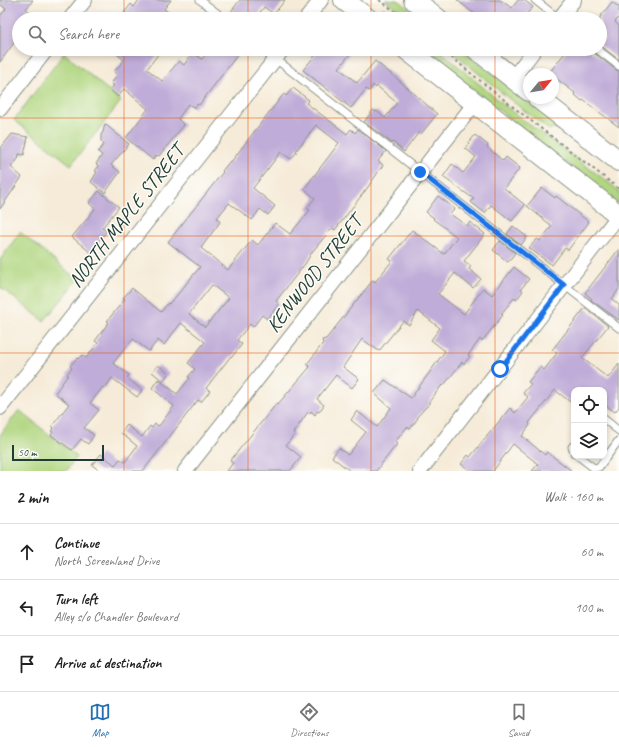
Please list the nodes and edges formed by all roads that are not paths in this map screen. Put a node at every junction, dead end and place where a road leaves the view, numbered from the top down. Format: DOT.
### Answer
graph roads {
  1 [pos="85,0"];
  2 [pos="200,0"];
  3 [pos="321,0"];
  4 [pos="344,0"];
  5 [pos="414,0"];
  6 [pos="536,0"];
  7 [pos="574,0"];
  8 [pos="76,12"];
  9 [pos="216,12"];
  10 [pos="312,12"];
  11 [pos="359,12"];
  12 [pos="429,12"];
  13 [pos="551,12"];
  14 [pos="565,12"];
  15 [pos="42,56"];
  16 [pos="277,56"];
  17 [pos="281,56"];
  18 [pos="415,56"];
  19 [pos="485,56"];
  20 [pos="530,56"];
  21 [pos="606,56"];
  22 [pos="619,66"];
  23 [pos="513,78"];
  24 [pos="523,86"];
  25 [pos="475,103"];
  26 [pos="546,104"];
  27 [pos="0,109"];
  28 [pos="619,162"];
  29 [pos="420,172"];
  30 [pos="619,215"];
  31 [pos="564,285"];
  32 [pos="619,328"];
  33 [pos="0,408"];
  34 [pos="607,421"];
  35 [pos="619,431"];
  36 [pos="619,440"];
  37 [pos="607,455"];
  38 [pos="582,459"];
  39 [pos="604,459"];
  40 [pos="185,471"];
  41 [pos="420,471"];
  1 -- 8 [label="street"];
  2 -- 9 [label="lane"];
  3 -- 10 [label="street"];
  4 -- 11 [label="main road"];
  5 -- 12 [label="main road"];
  6 -- 13 [label="lane"];
  7 -- 14 [label="street"];
  15 -- 27 [label="street"];
  16 -- 33 [label="street, NORTH MAPLE STREET"];
  17 -- 29 [label="lane"];
  18 -- 25 [label="main road"];
  19 -- 23 [label="main road"];
  20 -- 23 [label="street"];
  21 -- 22 [label="lane"];
  23 -- 24 [label="main road"];
  25 -- 29 [label="street, KENWOOD STREET"];
  25 -- 30 [label="main road"];
  26 -- 28 [label="main road"];
  29 -- 31 [label="lane"];
  29 -- 40 [label="street, KENWOOD STREET"];
  30 -- 31 [label="street"];
  31 -- 32 [label="lane"];
  31 -- 41 [label="street"];
  34 -- 35 [label="lane"];
  36 -- 37 [label="lane"];
  38 -- 39 [label="lane"];
}
